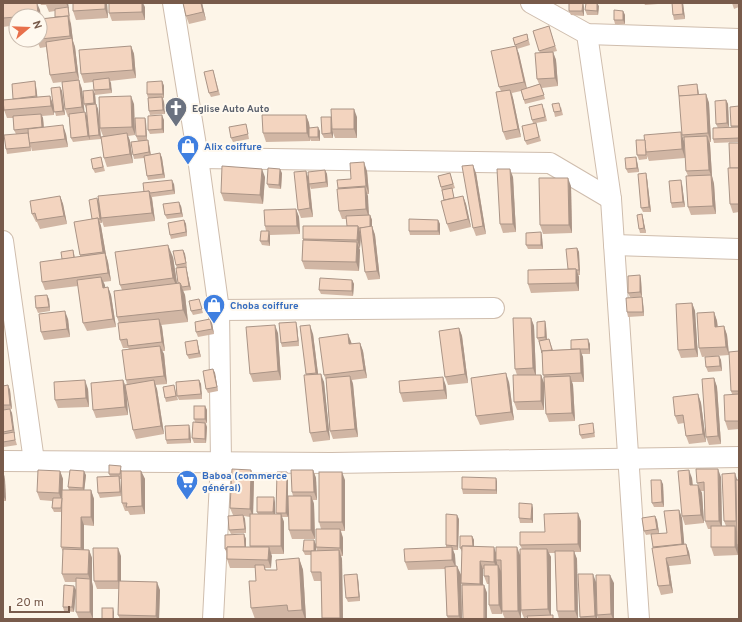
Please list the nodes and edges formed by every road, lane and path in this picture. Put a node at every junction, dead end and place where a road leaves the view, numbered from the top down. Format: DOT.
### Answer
graph roads {
  1 [pos="174,3"];
  2 [pos="531,3"];
  3 [pos="588,34"];
  4 [pos="739,38"];
  5 [pos="198,158"];
  6 [pos="611,199"];
  7 [pos="3,241"];
  8 [pos="614,245"];
  9 [pos="739,249"];
  10 [pos="494,308"];
  11 [pos="219,310"];
  12 [pos="739,457"];
  13 [pos="628,459"];
  14 [pos="3,461"];
  15 [pos="34,461"];
  16 [pos="221,462"];
  17 [pos="213,619"];
  18 [pos="639,619"];
  1 -- 5 [label="street"];
  2 -- 3 [label="street"];
  3 -- 4 [label="street"];
  3 -- 6 [label="street"];
  5 -- 6 [label="street"];
  5 -- 11 [label="street"];
  6 -- 8 [label="street"];
  7 -- 15 [label="street"];
  8 -- 9 [label="street"];
  8 -- 13 [label="street"];
  10 -- 11 [label="street"];
  11 -- 16 [label="street"];
  12 -- 13 [label="street"];
  13 -- 16 [label="street"];
  13 -- 18 [label="street"];
  14 -- 15 [label="street"];
  15 -- 16 [label="street"];
  16 -- 17 [label="street"];
}
